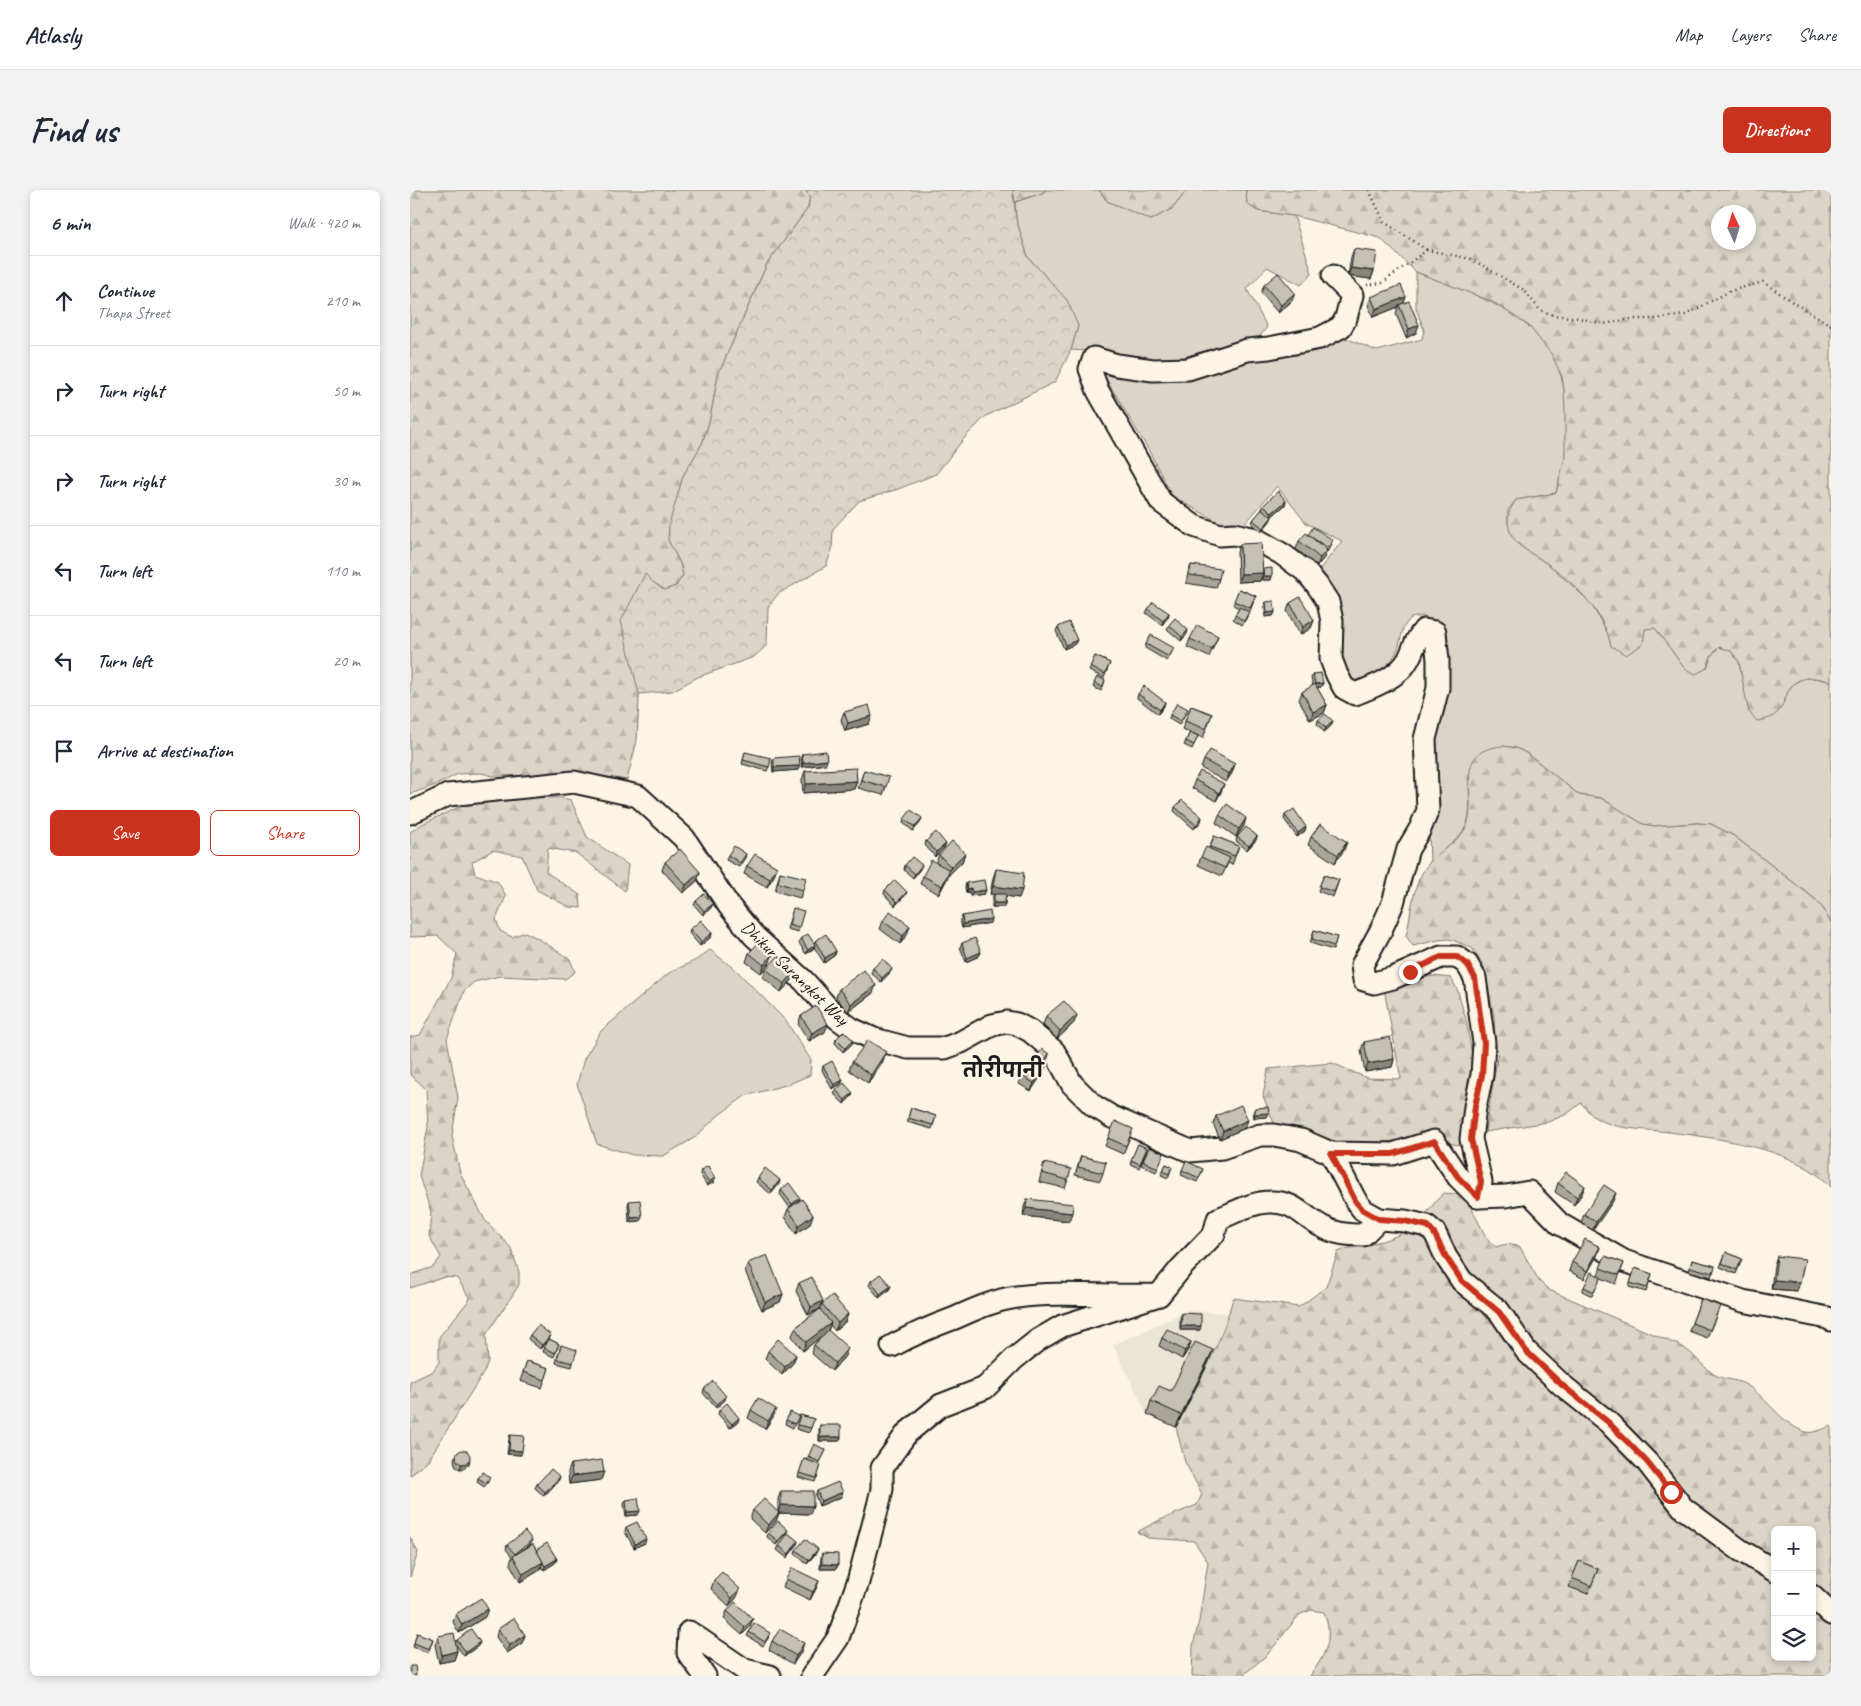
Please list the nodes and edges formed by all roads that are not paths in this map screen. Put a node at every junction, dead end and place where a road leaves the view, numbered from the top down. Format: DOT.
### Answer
graph roads {
  1 [pos="1339,282"];
  2 [pos="410,813"];
  3 [pos="1331,1154"];
  4 [pos="1478,1197"];
  5 [pos="1379,1219"];
  6 [pos="1159,1295"];
  7 [pos="1831,1320"];
  8 [pos="892,1346"];
  9 [pos="1771,1569"];
  10 [pos="1816,1600"];
  11 [pos="1831,1614"];
  12 [pos="705,1676"];
  13 [pos="770,1676"];
  14 [pos="812,1676"];
  1 -- 4 [label="street"];
  2 -- 3 [label="street, Dhikur Sarangkot Way"];
  3 -- 4 [label="street"];
  3 -- 5 [label="street"];
  4 -- 7 [label="street"];
  5 -- 6 [label="street"];
  5 -- 9 [label="street"];
  6 -- 8 [label="street"];
  6 -- 14 [label="street"];
  10 -- 11 [label="street"];
  12 -- 13 [label="street"];
}
